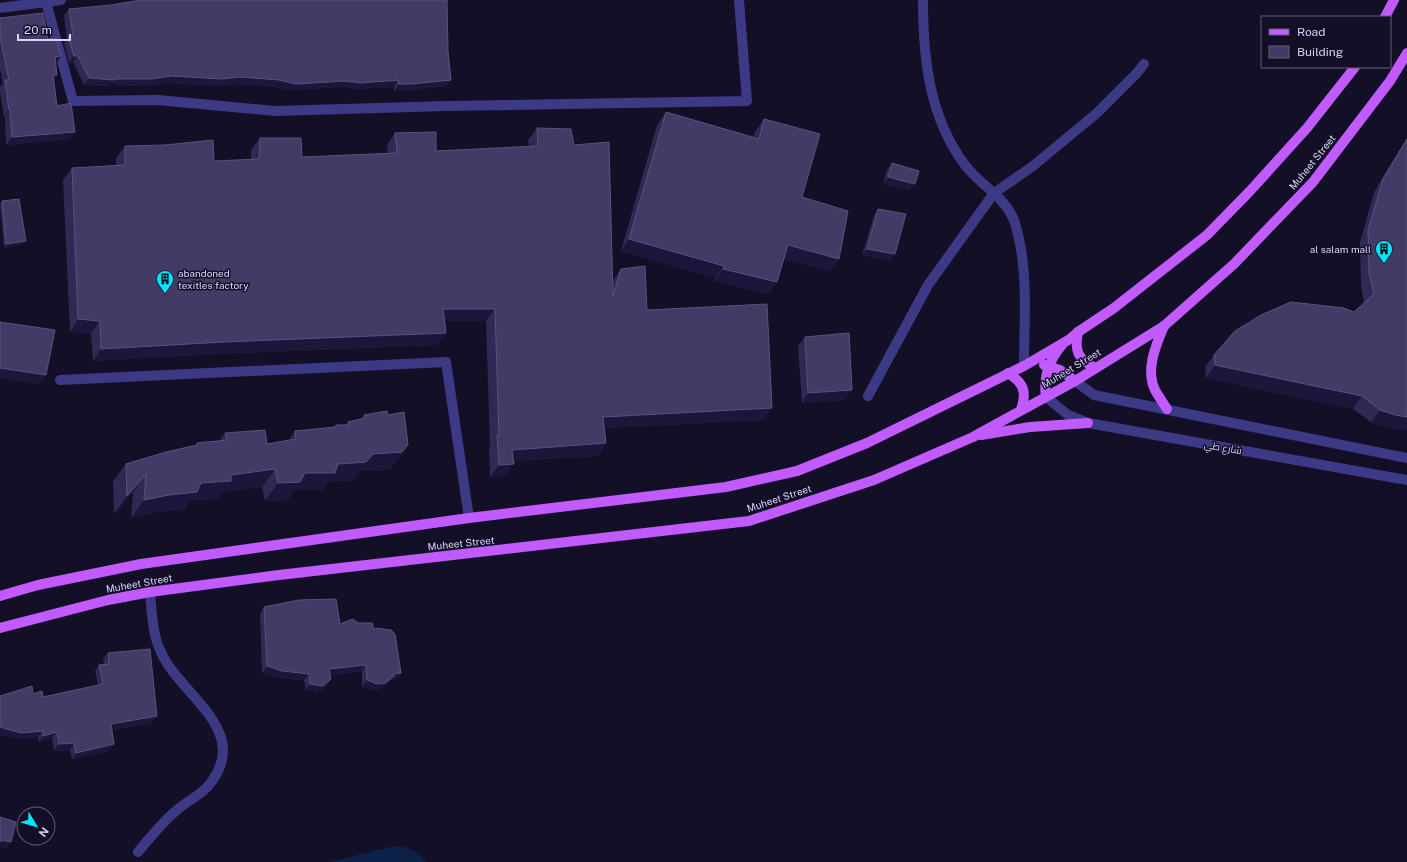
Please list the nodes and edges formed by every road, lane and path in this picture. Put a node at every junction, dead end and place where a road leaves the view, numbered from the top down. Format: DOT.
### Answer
graph roads {
  1 [pos="61,0"];
  2 [pos="739,0"];
  3 [pos="923,0"];
  4 [pos="1394,0"];
  5 [pos="46,1"];
  6 [pos="0,8"];
  7 [pos="1386,16"];
  8 [pos="1407,53"];
  9 [pos="1144,64"];
  10 [pos="1354,68"];
  11 [pos="994,193"];
  12 [pos="1164,326"];
  13 [pos="1074,335"];
  14 [pos="1024,366"];
  15 [pos="1049,366"];
  16 [pos="1096,368"];
  17 [pos="1008,373"];
  18 [pos="60,380"];
  19 [pos="1075,381"];
  20 [pos="868,396"];
  21 [pos="1046,397"];
  22 [pos="1167,409"];
  23 [pos="1021,410"];
  24 [pos="1088,423"];
  25 [pos="973,437"];
  26 [pos="1407,458"];
  27 [pos="1407,480"];
  28 [pos="469,518"];
  29 [pos="150,592"];
  30 [pos="0,596"];
  31 [pos="0,628"];
  32 [pos="138,852"];
  1 -- 5 [label="street"];
  2 -- 5 [label="street"];
  3 -- 11 [label="street"];
  4 -- 7 [label="main road"];
  5 -- 6 [label="street"];
  8 -- 12 [label="main road, Muheet Street"];
  9 -- 11 [label="street"];
  10 -- 13 [label="main road, Muheet Street"];
  11 -- 14 [label="street"];
  11 -- 20 [label="street"];
  12 -- 16 [label="main road, Muheet Street"];
  12 -- 22 [label="main road"];
  13 -- 14 [label="main road, Muheet Street"];
  13 -- 15 [label="main road"];
  13 -- 16 [label="main road"];
  14 -- 15 [label="main road"];
  14 -- 17 [label="main road, Muheet Street"];
  15 -- 19 [label="main road"];
  15 -- 21 [label="main road"];
  16 -- 19 [label="main road, Muheet Street"];
  17 -- 23 [label="main road"];
  17 -- 28 [label="main road, Muheet Street"];
  18 -- 28 [label="street"];
  19 -- 21 [label="main road, Muheet Street"];
  19 -- 22 [label="street"];
  21 -- 23 [label="main road, Muheet Street"];
  21 -- 24 [label="street, شارع طي"];
  22 -- 26 [label="street"];
  23 -- 25 [label="main road, Muheet Street"];
  24 -- 25 [label="main road"];
  24 -- 27 [label="street, شارع طي"];
  25 -- 29 [label="main road, Muheet Street"];
  28 -- 30 [label="main road, Muheet Street"];
  29 -- 31 [label="main road, Muheet Street"];
  29 -- 32 [label="street"];
}
